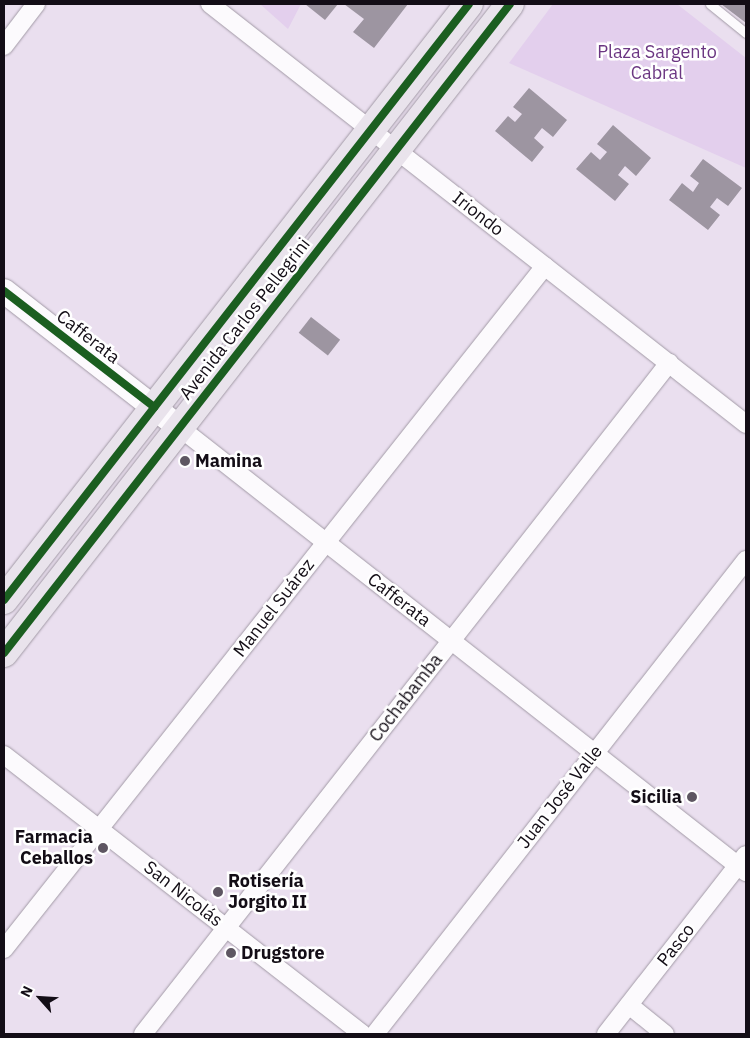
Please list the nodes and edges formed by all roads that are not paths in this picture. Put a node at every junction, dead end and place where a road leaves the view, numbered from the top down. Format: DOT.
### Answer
graph roads {
  1 [pos="36,4"];
  2 [pos="210,4"];
  3 [pos="469,4"];
  4 [pos="510,4"];
  5 [pos="710,4"];
  6 [pos="746,32"];
  7 [pos="4,46"];
  8 [pos="371,130"];
  9 [pos="396,150"];
  10 [pos="544,266"];
  11 [pos="4,291"];
  12 [pos="669,363"];
  13 [pos="154,407"];
  14 [pos="746,424"];
  15 [pos="179,427"];
  16 [pos="326,542"];
  17 [pos="746,560"];
  18 [pos="4,600"];
  19 [pos="451,641"];
  20 [pos="4,652"];
  21 [pos="595,753"];
  22 [pos="4,754"];
  23 [pos="99,829"];
  24 [pos="744,864"];
  25 [pos="226,928"];
  26 [pos="4,949"];
  27 [pos="629,1005"];
  28 [pos="143,1034"];
  29 [pos="362,1034"];
  30 [pos="375,1034"];
  31 [pos="606,1034"];
  32 [pos="665,1034"];
  1 -- 7 [label="street"];
  2 -- 8 [label="street, Iriondo"];
  3 -- 8 [label="main road, Avenida Carlos Pellegrini"];
  4 -- 9 [label="main road, Avenida Carlos Pellegrini"];
  5 -- 6 [label="lane"];
  8 -- 9 [label="street, Iriondo"];
  8 -- 13 [label="main road, Avenida Carlos Pellegrini"];
  9 -- 10 [label="street, Iriondo"];
  9 -- 15 [label="main road, Avenida Carlos Pellegrini"];
  10 -- 12 [label="street, Iriondo"];
  10 -- 16 [label="street, Manuel Suárez"];
  11 -- 13 [label="main road, Cafferata"];
  12 -- 14 [label="street, Iriondo"];
  12 -- 19 [label="street, Cochabamba"];
  13 -- 15 [label="main road, Cafferata"];
  13 -- 18 [label="main road, Avenida Carlos Pellegrini"];
  15 -- 16 [label="street, Cafferata"];
  15 -- 20 [label="main road, Avenida Carlos Pellegrini"];
  16 -- 19 [label="street, Cafferata"];
  16 -- 23 [label="street, Manuel Suárez"];
  17 -- 21 [label="street, Juan José Valle"];
  19 -- 21 [label="street, Cafferata"];
  19 -- 25 [label="street, Cochabamba"];
  21 -- 24 [label="street, Cafferata"];
  21 -- 30 [label="street, Juan José Valle"];
  22 -- 23 [label="street, San Nicolás"];
  23 -- 25 [label="street, San Nicolás"];
  23 -- 26 [label="street, Manuel Suárez"];
  24 -- 27 [label="street, Pasco"];
  25 -- 28 [label="street, Cochabamba"];
  25 -- 29 [label="street, San Nicolás"];
  27 -- 31 [label="street, Pasco"];
  27 -- 32 [label="street"];
}
